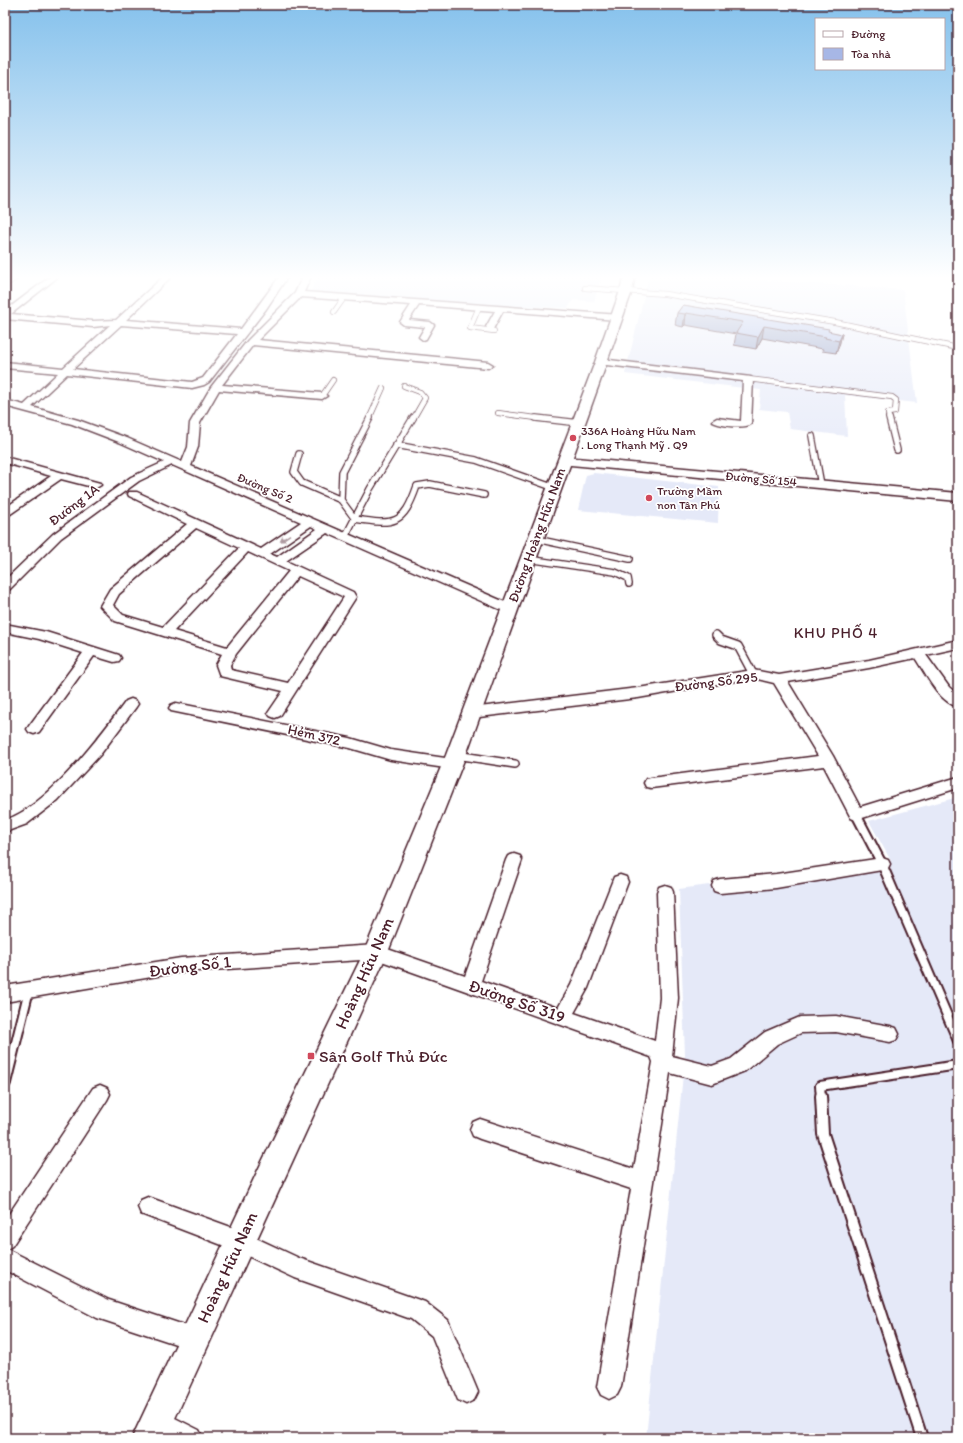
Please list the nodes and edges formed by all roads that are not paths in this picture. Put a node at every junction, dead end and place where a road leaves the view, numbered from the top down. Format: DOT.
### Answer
graph roads {
  1 [pos="96,343"];
  2 [pos="234,343"];
  3 [pos="249,343"];
  4 [pos="262,343"];
  5 [pos="608,343"];
  6 [pos="936,343"];
  7 [pos="958,348"];
  8 [pos="602,362"];
  9 [pos="5,365"];
  10 [pos="488,365"];
  11 [pos="66,371"];
  12 [pos="748,379"];
  13 [pos="333,380"];
  14 [pos="404,386"];
  15 [pos="216,388"];
  16 [pos="383,388"];
  17 [pos="322,396"];
  18 [pos="5,403"];
  19 [pos="26,408"];
  20 [pos="498,413"];
  21 [pos="717,421"];
  22 [pos="579,423"];
  23 [pos="812,436"];
  24 [pos="396,445"];
  25 [pos="897,450"];
  26 [pos="299,454"];
  27 [pos="5,460"];
  28 [pos="565,461"];
  29 [pos="171,462"];
  30 [pos="185,468"];
  31 [pos="58,476"];
  32 [pos="96,485"];
  33 [pos="821,485"];
  34 [pos="555,488"];
  35 [pos="133,494"];
  36 [pos="484,495"];
  37 [pos="958,497"];
  38 [pos="341,500"];
  39 [pos="5,513"];
  40 [pos="354,519"];
  41 [pos="195,522"];
  42 [pos="309,522"];
  43 [pos="325,529"];
  44 [pos="345,537"];
  45 [pos="536,539"];
  46 [pos="247,547"];
  47 [pos="262,554"];
  48 [pos="528,559"];
  49 [pos="630,560"];
  50 [pos="278,562"];
  51 [pos="296,570"];
  52 [pos="629,584"];
  53 [pos="5,587"];
  54 [pos="510,609"];
  55 [pos="5,628"];
  56 [pos="166,632"];
  57 [pos="716,635"];
  58 [pos="958,644"];
  59 [pos="91,651"];
  60 [pos="230,652"];
  61 [pos="918,653"];
  62 [pos="114,658"];
  63 [pos="753,674"];
  64 [pos="780,679"];
  65 [pos="291,688"];
  66 [pos="958,702"];
  67 [pos="131,704"];
  68 [pos="176,708"];
  69 [pos="275,713"];
  70 [pos="471,713"];
  71 [pos="34,729"];
  72 [pos="454,759"];
  73 [pos="828,760"];
  74 [pos="515,764"];
  75 [pos="958,782"];
  76 [pos="651,783"];
  77 [pos="856,814"];
  78 [pos="5,826"];
  79 [pos="514,860"];
  80 [pos="882,864"];
  81 [pos="620,882"];
  82 [pos="720,886"];
  83 [pos="665,892"];
  84 [pos="376,952"];
  85 [pos="471,985"];
  86 [pos="29,990"];
  87 [pos="5,994"];
  88 [pos="562,1017"];
  89 [pos="890,1034"];
  90 [pos="958,1041"];
  91 [pos="660,1057"];
  92 [pos="958,1065"];
  93 [pos="6,1083"];
  94 [pos="100,1094"];
  95 [pos="480,1129"];
  96 [pos="642,1182"];
  97 [pos="148,1207"];
  98 [pos="5,1239"];
  99 [pos="239,1241"];
  100 [pos="5,1260"];
  101 [pos="194,1339"];
  102 [pos="609,1387"];
  103 [pos="466,1392"];
  104 [pos="153,1429"];
  105 [pos="192,1438"];
  106 [pos="922,1438"];
  1 -- 11 [label="street"];
  2 -- 11 [label="street"];
  3 -- 15 [label="street"];
  4 -- 10 [label="street"];
  5 -- 8 [label="main road"];
  6 -- 7 [label="lane"];
  8 -- 12 [label="street"];
  8 -- 22 [label="main road"];
  9 -- 11 [label="street"];
  11 -- 19 [label="street"];
  12 -- 21 [label="street"];
  12 -- 25 [label="lane"];
  13 -- 17 [label="lane"];
  14 -- 24 [label="lane"];
  15 -- 17 [label="street"];
  15 -- 30 [label="street"];
  16 -- 38 [label="lane"];
  18 -- 19 [label="street, Đường Số 2"];
  19 -- 29 [label="street, Đường Số 2"];
  20 -- 22 [label="lane"];
  22 -- 28 [label="main road"];
  23 -- 33 [label="lane"];
  24 -- 34 [label="lane"];
  24 -- 40 [label="lane"];
  26 -- 38 [label="lane"];
  27 -- 31 [label="street"];
  28 -- 33 [label="street, Đường Số 154"];
  28 -- 34 [label="main road, Đường Hoàng Hữu Nam"];
  29 -- 30 [label="street, Đường Số 2"];
  29 -- 53 [label="street, Đường 1A"];
  30 -- 42 [label="street, Đường Số 2"];
  31 -- 32 [label="street"];
  31 -- 39 [label="street"];
  33 -- 37 [label="street, Đường Số 154"];
  34 -- 45 [label="main road, Đường Hoàng Hữu Nam"];
  35 -- 41 [label="street"];
  36 -- 40 [label="lane"];
  38 -- 40 [label="lane"];
  40 -- 44 [label="lane"];
  41 -- 46 [label="street"];
  41 -- 56 [label="street"];
  42 -- 43 [label="street, Đường Số 2"];
  42 -- 47 [label="street, one-way"];
  43 -- 44 [label="street, Đường Số 2"];
  43 -- 50 [label="street"];
  44 -- 54 [label="street, Đường Số 2"];
  45 -- 48 [label="main road, Đường Hoàng Hữu Nam"];
  45 -- 49 [label="lane"];
  46 -- 47 [label="street"];
  46 -- 56 [label="street"];
  47 -- 50 [label="street"];
  48 -- 52 [label="lane"];
  48 -- 54 [label="main road, Đường Hoàng Hữu Nam"];
  50 -- 51 [label="street"];
  51 -- 60 [label="street"];
  51 -- 65 [label="street"];
  54 -- 70 [label="main road, Hoàng Hữu Nam"];
  55 -- 59 [label="street"];
  56 -- 60 [label="street"];
  57 -- 63 [label="lane"];
  58 -- 61 [label="street, Đường Số 295"];
  59 -- 62 [label="street"];
  59 -- 71 [label="street"];
  60 -- 65 [label="street"];
  61 -- 64 [label="street, Đường Số 295"];
  61 -- 66 [label="street"];
  63 -- 64 [label="street, Đường Số 295"];
  63 -- 70 [label="street, Đường Số 295"];
  64 -- 73 [label="street"];
  65 -- 69 [label="street"];
  67 -- 78 [label="street"];
  68 -- 72 [label="street, Hẻm 372"];
  70 -- 72 [label="main road, Hoàng Hữu Nam"];
  72 -- 74 [label="lane"];
  72 -- 84 [label="main road, Hoàng Hữu Nam"];
  73 -- 76 [label="street"];
  73 -- 77 [label="street"];
  75 -- 77 [label="street"];
  77 -- 80 [label="lane"];
  79 -- 85 [label="street"];
  80 -- 82 [label="street"];
  80 -- 90 [label="lane"];
  81 -- 88 [label="street"];
  83 -- 91 [label="street"];
  84 -- 85 [label="street, Đường Số 319"];
  84 -- 86 [label="street, Đường Số 1"];
  84 -- 99 [label="main road, Hoàng Hữu Nam"];
  85 -- 88 [label="street, Đường Số 319"];
  86 -- 87 [label="street, Đường Số 1"];
  86 -- 93 [label="lane"];
  88 -- 91 [label="street, Đường Số 319"];
  89 -- 91 [label="street, Đường Số 319"];
  91 -- 96 [label="street"];
  92 -- 106 [label="lane"];
  94 -- 98 [label="street"];
  95 -- 96 [label="street"];
  96 -- 102 [label="street"];
  97 -- 99 [label="street"];
  99 -- 101 [label="main road, Hoàng Hữu Nam"];
  99 -- 103 [label="street"];
  100 -- 101 [label="street"];
  101 -- 104 [label="main road, Hoàng Hữu Nam"];
  104 -- 105 [label="street"];
}
